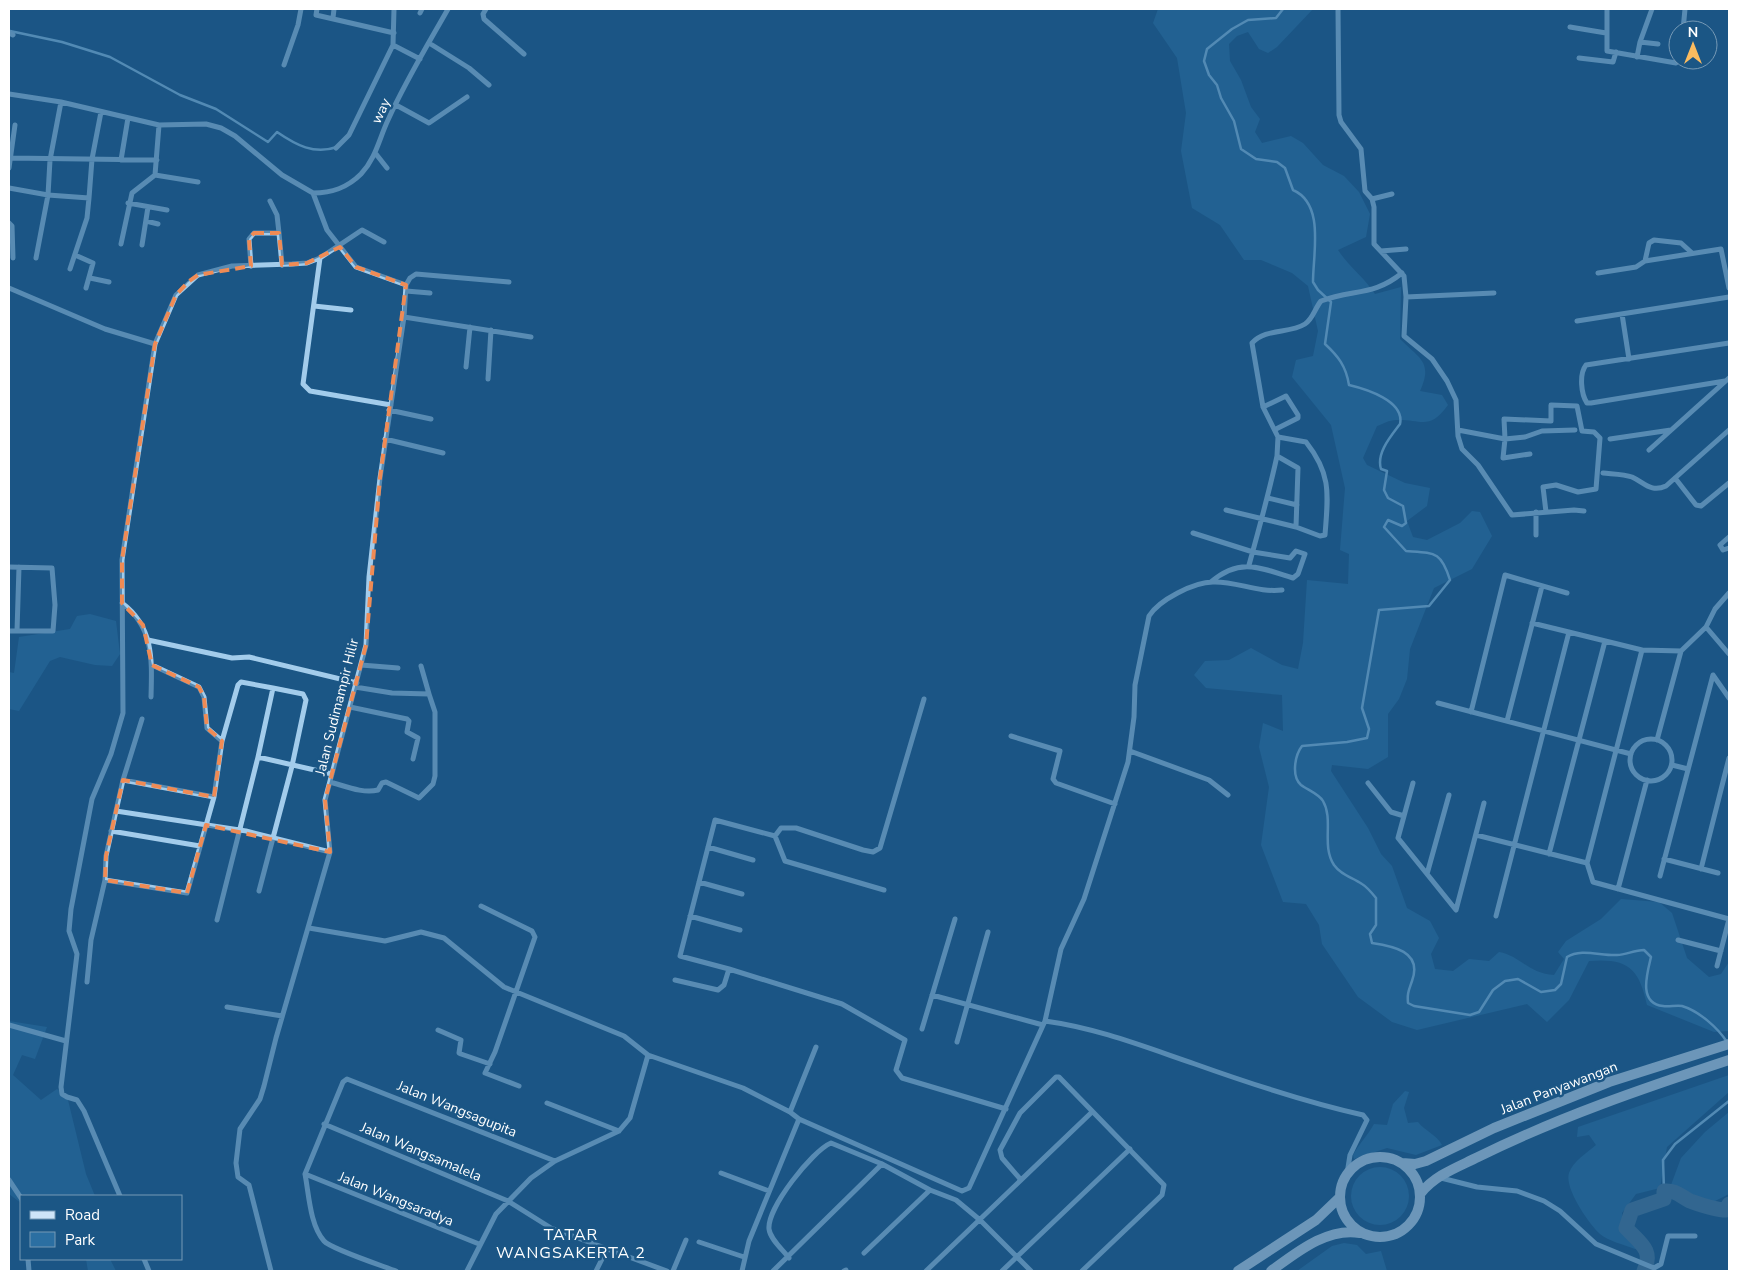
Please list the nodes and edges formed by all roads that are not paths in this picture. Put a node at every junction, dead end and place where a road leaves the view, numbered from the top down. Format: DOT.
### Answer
graph roads {
  1 [pos="301,9"];
  2 [pos="317,9"];
  3 [pos="334,9"];
  4 [pos="394,9"];
  5 [pos="448,9"];
  6 [pos="486,9"];
  7 [pos="1338,9"];
  8 [pos="1607,9"];
  9 [pos="1652,9"];
  10 [pos="333,18"];
  11 [pos="1570,27"];
  12 [pos="394,33"];
  13 [pos="1606,33"];
  14 [pos="1640,42"];
  15 [pos="429,43"];
  16 [pos="1658,44"];
  17 [pos="393,45"];
  18 [pos="1616,52"];
  19 [pos="524,54"];
  20 [pos="1637,56"];
  21 [pos="1579,58"];
  22 [pos="420,59"];
  23 [pos="1668,62"];
  24 [pos="284,65"];
  25 [pos="489,85"];
  26 [pos="9,94"];
  27 [pos="467,97"];
  28 [pos="61,102"];
  29 [pos="396,105"];
  30 [pos="101,112"];
  31 [pos="128,118"];
  32 [pos="16,125"];
  33 [pos="159,125"];
  34 [pos="11,144"];
  35 [pos="336,148"];
  36 [pos="376,154"];
  37 [pos="10,158"];
  38 [pos="92,159"];
  39 [pos="50,160"];
  40 [pos="121,160"];
  41 [pos="157,160"];
  42 [pos="9,168"];
  43 [pos="387,168"];
  44 [pos="155,175"];
  45 [pos="198,182"];
  46 [pos="9,188"];
  47 [pos="313,193"];
  48 [pos="1392,194"];
  49 [pos="48,195"];
  50 [pos="90,198"];
  51 [pos="1372,199"];
  52 [pos="270,201"];
  53 [pos="128,203"];
  54 [pos="148,207"];
  55 [pos="167,210"];
  56 [pos="146,221"];
  57 [pos="9,223"];
  58 [pos="158,224"];
  59 [pos="279,233"];
  60 [pos="384,242"];
  61 [pos="121,244"];
  62 [pos="142,245"];
  63 [pos="340,247"];
  64 [pos="1406,249"];
  65 [pos="1381,251"];
  66 [pos="1692,253"];
  67 [pos="75,255"];
  68 [pos="13,258"];
  69 [pos="36,258"];
  70 [pos="320,258"];
  71 [pos="1645,261"];
  72 [pos="282,265"];
  73 [pos="250,266"];
  74 [pos="70,268"];
  75 [pos="1402,273"];
  76 [pos="1598,274"];
  77 [pos="90,278"];
  78 [pos="109,282"];
  79 [pos="509,282"];
  80 [pos="406,285"];
  81 [pos="9,288"];
  82 [pos="86,288"];
  83 [pos="1729,288"];
  84 [pos="406,291"];
  85 [pos="430,293"];
  86 [pos="1494,293"];
  87 [pos="1406,297"];
  88 [pos="1729,297"];
  89 [pos="314,306"];
  90 [pos="351,310"];
  91 [pos="1622,314"];
  92 [pos="404,317"];
  93 [pos="1577,321"];
  94 [pos="470,327"];
  95 [pos="492,330"];
  96 [pos="531,337"];
  97 [pos="1729,343"];
  98 [pos="155,344"];
  99 [pos="1629,359"];
  100 [pos="466,367"];
  101 [pos="488,379"];
  102 [pos="1727,379"];
  103 [pos="1263,407"];
  104 [pos="390,408"];
  105 [pos="432,419"];
  106 [pos="1276,429"];
  107 [pos="1672,429"];
  108 [pos="1458,430"];
  109 [pos="1575,430"];
  110 [pos="1729,430"];
  111 [pos="1278,437"];
  112 [pos="385,439"];
  113 [pos="1505,439"];
  114 [pos="1610,439"];
  115 [pos="1649,450"];
  116 [pos="443,453"];
  117 [pos="1530,454"];
  118 [pos="1277,456"];
  119 [pos="1603,472"];
  120 [pos="1675,478"];
  121 [pos="1729,483"];
  122 [pos="1268,498"];
  123 [pos="1297,506"];
  124 [pos="1226,510"];
  125 [pos="1536,512"];
  126 [pos="1546,512"];
  127 [pos="1584,512"];
  128 [pos="1262,520"];
  129 [pos="1296,527"];
  130 [pos="1193,532"];
  131 [pos="1536,536"];
  132 [pos="1729,537"];
  133 [pos="1729,548"];
  134 [pos="1253,552"];
  135 [pos="1249,565"];
  136 [pos="9,567"];
  137 [pos="19,567"];
  138 [pos="1211,582"];
  139 [pos="1542,586"];
  140 [pos="1282,590"];
  141 [pos="1567,592"];
  142 [pos="1729,593"];
  143 [pos="122,603"];
  144 [pos="1532,622"];
  145 [pos="1706,628"];
  146 [pos="9,631"];
  147 [pos="16,631"];
  148 [pos="1569,632"];
  149 [pos="148,640"];
  150 [pos="1605,641"];
  151 [pos="1642,650"];
  152 [pos="1681,651"];
  153 [pos="1729,654"];
  154 [pos="152,665"];
  155 [pos="360,665"];
  156 [pos="421,666"];
  157 [pos="398,668"];
  158 [pos="356,685"];
  159 [pos="273,688"];
  160 [pos="429,694"];
  161 [pos="151,697"];
  162 [pos="1729,698"];
  163 [pos="924,699"];
  164 [pos="1438,703"];
  165 [pos="350,707"];
  166 [pos="1472,712"];
  167 [pos="142,719"];
  168 [pos="1507,721"];
  169 [pos="1544,731"];
  170 [pos="1011,736"];
  171 [pos="1579,740"];
  172 [pos="1658,740"];
  173 [pos="222,741"];
  174 [pos="1616,750"];
  175 [pos="1130,751"];
  176 [pos="1631,754"];
  177 [pos="258,757"];
  178 [pos="1729,758"];
  179 [pos="414,759"];
  180 [pos="1672,765"];
  181 [pos="292,766"];
  182 [pos="1688,769"];
  183 [pos="332,774"];
  184 [pos="123,780"];
  185 [pos="1647,780"];
  186 [pos="330,782"];
  187 [pos="1368,783"];
  188 [pos="1413,783"];
  189 [pos="1228,795"];
  190 [pos="1449,795"];
  191 [pos="214,797"];
  192 [pos="1484,803"];
  193 [pos="1115,804"];
  194 [pos="116,811"];
  195 [pos="1404,816"];
  196 [pos="206,825"];
  197 [pos="238,830"];
  198 [pos="112,831"];
  199 [pos="1476,835"];
  200 [pos="272,836"];
  201 [pos="776,836"];
  202 [pos="1514,845"];
  203 [pos="200,846"];
  204 [pos="708,847"];
  205 [pos="330,852"];
  206 [pos="1549,854"];
  207 [pos="1664,859"];
  208 [pos="753,860"];
  209 [pos="1587,863"];
  210 [pos="1701,869"];
  211 [pos="1718,873"];
  212 [pos="1427,874"];
  213 [pos="1660,876"];
  214 [pos="105,880"];
  215 [pos="699,882"];
  216 [pos="1618,888"];
  217 [pos="884,890"];
  218 [pos="259,891"];
  219 [pos="742,894"];
  220 [pos="481,906"];
  221 [pos="690,916"];
  222 [pos="1496,916"];
  223 [pos="955,919"];
  224 [pos="1729,919"];
  225 [pos="217,920"];
  226 [pos="308,928"];
  227 [pos="740,930"];
  228 [pos="988,932"];
  229 [pos="1678,940"];
  230 [pos="1721,951"];
  231 [pos="1717,966"];
  232 [pos="729,969"];
  233 [pos="675,980"];
  234 [pos="87,982"];
  235 [pos="516,992"];
  236 [pos="932,995"];
  237 [pos="967,1005"];
  238 [pos="227,1007"];
  239 [pos="282,1016"];
  240 [pos="1044,1023"];
  241 [pos="9,1025"];
  242 [pos="922,1029"];
  243 [pos="438,1030"];
  244 [pos="66,1041"];
  245 [pos="957,1042"];
  246 [pos="1729,1044"];
  247 [pos="816,1047"];
  248 [pos="648,1055"];
  249 [pos="1729,1060"];
  250 [pos="490,1064"];
  251 [pos="518,1086"];
  252 [pos="547,1103"];
  253 [pos="1006,1110"];
  254 [pos="790,1112"];
  255 [pos="1092,1112"];
  256 [pos="799,1119"];
  257 [pos="324,1124"];
  258 [pos="619,1132"];
  259 [pos="1130,1149"];
  260 [pos="555,1161"];
  261 [pos="1402,1163"];
  262 [pos="882,1164"];
  263 [pos="721,1173"];
  264 [pos="305,1174"];
  265 [pos="1347,1174"];
  266 [pos="1439,1177"];
  267 [pos="9,1180"];
  268 [pos="1021,1180"];
  269 [pos="930,1190"];
  270 [pos="769,1191"];
  271 [pos="1421,1193"];
  272 [pos="120,1195"];
  273 [pos="20,1196"];
  274 [pos="1340,1197"];
  275 [pos="508,1201"];
  276 [pos="980,1220"];
  277 [pos="1361,1233"];
  278 [pos="1695,1236"];
  279 [pos="686,1240"];
  280 [pos="700,1242"];
  281 [pos="479,1244"];
  282 [pos="607,1249"];
  283 [pos="864,1252"];
  284 [pos="744,1257"];
  285 [pos="1017,1257"];
  286 [pos="789,1258"];
  287 [pos="271,1271"];
  288 [pos="396,1271"];
  289 [pos="467,1271"];
  290 [pos="596,1271"];
  291 [pos="667,1271"];
  292 [pos="673,1271"];
  293 [pos="742,1271"];
  294 [pos="773,1271"];
  295 [pos="926,1271"];
  296 [pos="1002,1271"];
  297 [pos="1031,1271"];
  298 [pos="1082,1271"];
  299 [pos="1238,1271"];
  300 [pos="1271,1271"];
  1 -- 24 [label="street"];
  2 -- 10 [label="street"];
  3 -- 10 [label="street"];
  4 -- 12 [label="street"];
  5 -- 15 [label="street, way"];
  6 -- 19 [label="street"];
  7 -- 51 [label="street"];
  8 -- 13 [label="street"];
  9 -- 14 [label="street"];
  10 -- 12 [label="street"];
  11 -- 13 [label="street"];
  12 -- 17 [label="street"];
  13 -- 18 [label="street"];
  14 -- 16 [label="street"];
  14 -- 20 [label="street"];
  15 -- 22 [label="street, way"];
  15 -- 25 [label="street"];
  17 -- 22 [label="street"];
  17 -- 35 [label="street"];
  18 -- 20 [label="street"];
  18 -- 21 [label="street"];
  20 -- 23 [label="street"];
  22 -- 29 [label="street, way"];
  26 -- 28 [label="street"];
  27 -- 29 [label="street"];
  28 -- 30 [label="street"];
  28 -- 39 [label="street"];
  29 -- 36 [label="street, way"];
  30 -- 31 [label="street"];
  30 -- 38 [label="street"];
  31 -- 33 [label="street"];
  31 -- 40 [label="street"];
  32 -- 34 [label="street"];
  33 -- 41 [label="street"];
  33 -- 47 [label="street"];
  34 -- 37 [label="street"];
  36 -- 43 [label="street"];
  36 -- 47 [label="street, way"];
  37 -- 39 [label="street"];
  37 -- 42 [label="street"];
  38 -- 39 [label="street"];
  38 -- 40 [label="street"];
  38 -- 50 [label="street"];
  39 -- 49 [label="street"];
  40 -- 41 [label="street"];
  41 -- 44 [label="street"];
  44 -- 45 [label="street"];
  44 -- 53 [label="street"];
  46 -- 49 [label="street"];
  47 -- 63 [label="street"];
  48 -- 51 [label="street"];
  49 -- 50 [label="street"];
  49 -- 69 [label="street"];
  50 -- 67 [label="street"];
  51 -- 65 [label="street"];
  52 -- 59 [label="street"];
  53 -- 54 [label="street"];
  53 -- 61 [label="street"];
  54 -- 55 [label="street"];
  54 -- 56 [label="street"];
  56 -- 58 [label="street"];
  56 -- 62 [label="street"];
  57 -- 68 [label="street"];
  59 -- 72 [label="street"];
  59 -- 73 [label="street"];
  60 -- 63 [label="street"];
  63 -- 70 [label="street"];
  63 -- 80 [label="street"];
  64 -- 65 [label="street"];
  65 -- 75 [label="street"];
  66 -- 71 [label="street"];
  66 -- 71 [label="street"];
  66 -- 83 [label="street"];
  67 -- 74 [label="street"];
  67 -- 77 [label="street"];
  70 -- 72 [label="street"];
  70 -- 89 [label="street"];
  71 -- 76 [label="street"];
  72 -- 73 [label="street"];
  73 -- 98 [label="street"];
  75 -- 87 [label="street"];
  75 -- 103 [label="street"];
  77 -- 78 [label="street"];
  77 -- 82 [label="street"];
  79 -- 80 [label="street"];
  80 -- 84 [label="street, Jalan Sudimampir Hilir"];
  81 -- 98 [label="street"];
  84 -- 85 [label="street"];
  84 -- 92 [label="street, Jalan Sudimampir Hilir"];
  86 -- 87 [label="street"];
  87 -- 108 [label="street"];
  88 -- 91 [label="street"];
  89 -- 90 [label="street"];
  89 -- 104 [label="street"];
  91 -- 93 [label="street"];
  91 -- 99 [label="street"];
  92 -- 94 [label="street"];
  92 -- 104 [label="street, Jalan Sudimampir Hilir"];
  94 -- 95 [label="street"];
  94 -- 100 [label="street"];
  95 -- 96 [label="street"];
  95 -- 101 [label="street"];
  97 -- 99 [label="street"];
  98 -- 143 [label="street"];
  99 -- 102 [label="street"];
  102 -- 107 [label="street"];
  103 -- 106 [label="street"];
  103 -- 106 [label="street"];
  104 -- 105 [label="street"];
  104 -- 112 [label="street, Jalan Sudimampir Hilir"];
  106 -- 111 [label="street"];
  107 -- 114 [label="street"];
  107 -- 115 [label="street"];
  108 -- 113 [label="street"];
  108 -- 125 [label="street"];
  109 -- 113 [label="street"];
  110 -- 120 [label="street"];
  111 -- 118 [label="street"];
  111 -- 129 [label="street"];
  112 -- 116 [label="street"];
  112 -- 155 [label="street, Jalan Sudimampir Hilir"];
  113 -- 117 [label="street"];
  113 -- 126 [label="street"];
  118 -- 122 [label="street"];
  118 -- 123 [label="street"];
  119 -- 120 [label="street"];
  120 -- 121 [label="street"];
  122 -- 123 [label="street"];
  122 -- 128 [label="street"];
  123 -- 129 [label="street"];
  124 -- 128 [label="street"];
  125 -- 126 [label="street"];
  125 -- 131 [label="street"];
  126 -- 127 [label="street"];
  128 -- 129 [label="street"];
  128 -- 134 [label="street"];
  130 -- 134 [label="street"];
  132 -- 133 [label="street"];
  134 -- 135 [label="street"];
  134 -- 135 [label="street"];
  135 -- 138 [label="street"];
  136 -- 137 [label="street"];
  137 -- 147 [label="street"];
  137 -- 147 [label="street"];
  138 -- 140 [label="street"];
  138 -- 175 [label="street"];
  139 -- 141 [label="street"];
  139 -- 144 [label="street"];
  139 -- 166 [label="street"];
  142 -- 145 [label="street"];
  143 -- 149 [label="street"];
  143 -- 244 [label="street"];
  144 -- 148 [label="street"];
  144 -- 168 [label="street"];
  145 -- 152 [label="street"];
  145 -- 153 [label="street"];
  146 -- 147 [label="street"];
  148 -- 150 [label="street"];
  148 -- 169 [label="street"];
  149 -- 154 [label="street"];
  149 -- 158 [label="street"];
  150 -- 151 [label="street"];
  150 -- 171 [label="street"];
  151 -- 152 [label="street"];
  151 -- 174 [label="street"];
  152 -- 172 [label="street"];
  154 -- 161 [label="street"];
  154 -- 173 [label="street"];
  155 -- 157 [label="street"];
  155 -- 158 [label="street, Jalan Sudimampir Hilir"];
  156 -- 160 [label="street"];
  158 -- 160 [label="street"];
  158 -- 165 [label="street, Jalan Sudimampir Hilir"];
  159 -- 173 [label="street"];
  159 -- 177 [label="street"];
  159 -- 181 [label="street"];
  160 -- 186 [label="street"];
  162 -- 182 [label="street"];
  163 -- 201 [label="street"];
  164 -- 166 [label="street"];
  165 -- 179 [label="street"];
  165 -- 183 [label="street, Jalan Sudimampir Hilir"];
  166 -- 168 [label="street"];
  167 -- 184 [label="street"];
  168 -- 169 [label="street"];
  169 -- 171 [label="street"];
  169 -- 202 [label="street"];
  170 -- 193 [label="street"];
  171 -- 174 [label="street"];
  171 -- 206 [label="street"];
  172 -- 176 [label="street"];
  172 -- 180 [label="street"];
  173 -- 191 [label="street"];
  174 -- 176 [label="street"];
  174 -- 209 [label="street"];
  175 -- 189 [label="street"];
  175 -- 193 [label="street"];
  176 -- 185 [label="street"];
  177 -- 181 [label="street"];
  177 -- 197 [label="street"];
  178 -- 210 [label="street"];
  180 -- 182 [label="street"];
  180 -- 185 [label="street"];
  181 -- 183 [label="street"];
  181 -- 200 [label="street"];
  182 -- 207 [label="street"];
  183 -- 186 [label="street, Jalan Sudimampir Hilir"];
  184 -- 191 [label="street"];
  184 -- 194 [label="street"];
  185 -- 216 [label="street"];
  186 -- 205 [label="street, Jalan Sudimampir Hilir"];
  187 -- 195 [label="street"];
  188 -- 195 [label="street"];
  190 -- 212 [label="street"];
  191 -- 196 [label="street"];
  192 -- 199 [label="street"];
  193 -- 240 [label="street"];
  194 -- 196 [label="street"];
  194 -- 198 [label="street"];
  195 -- 212 [label="street"];
  196 -- 197 [label="street"];
  196 -- 203 [label="street"];
  197 -- 200 [label="street"];
  197 -- 225 [label="street"];
  198 -- 203 [label="street"];
  198 -- 214 [label="street"];
  199 -- 202 [label="street"];
  199 -- 212 [label="street"];
  200 -- 205 [label="street"];
  200 -- 218 [label="street"];
  201 -- 204 [label="street"];
  201 -- 217 [label="street"];
  202 -- 206 [label="street"];
  202 -- 222 [label="street"];
  203 -- 214 [label="street"];
  204 -- 208 [label="street"];
  204 -- 215 [label="street"];
  205 -- 226 [label="street"];
  206 -- 209 [label="street"];
  207 -- 210 [label="street"];
  207 -- 213 [label="street"];
  209 -- 216 [label="street"];
  210 -- 211 [label="street"];
  214 -- 234 [label="street"];
  215 -- 219 [label="street"];
  215 -- 221 [label="street"];
  216 -- 224 [label="street"];
  220 -- 235 [label="street"];
  221 -- 227 [label="street"];
  221 -- 232 [label="street"];
  223 -- 236 [label="street"];
  224 -- 230 [label="street"];
  226 -- 235 [label="street"];
  226 -- 239 [label="street"];
  228 -- 237 [label="street"];
  229 -- 230 [label="street"];
  230 -- 231 [label="street"];
  232 -- 233 [label="street"];
  232 -- 253 [label="street"];
  235 -- 248 [label="street"];
  235 -- 250 [label="street"];
  236 -- 237 [label="street"];
  236 -- 242 [label="street"];
  237 -- 240 [label="street"];
  237 -- 245 [label="street"];
  238 -- 239 [label="street"];
  239 -- 287 [label="street"];
  240 -- 253 [label="street"];
  240 -- 265 [label="street"];
  241 -- 244 [label="street"];
  243 -- 250 [label="street"];
  244 -- 272 [label="street"];
  246 -- 261 [label="main road, Jalan Panyawangan"];
  247 -- 254 [label="street"];
  248 -- 254 [label="street"];
  248 -- 258 [label="street"];
  249 -- 266 [label="main road"];
  250 -- 251 [label="street"];
  252 -- 258 [label="street"];
  253 -- 256 [label="street"];
  254 -- 256 [label="street"];
  255 -- 259 [label="street"];
  255 -- 268 [label="street"];
  255 -- 268 [label="street"];
  256 -- 270 [label="street"];
  257 -- 260 [label="street, Jalan Wangsagupita"];
  257 -- 264 [label="street"];
  257 -- 275 [label="street, Jalan Wangsamalela"];
  258 -- 260 [label="street"];
  259 -- 285 [label="street"];
  259 -- 298 [label="street"];
  260 -- 275 [label="street"];
  261 -- 265 [label="main road"];
  261 -- 271 [label="main road"];
  262 -- 269 [label="street"];
  262 -- 286 [label="street"];
  262 -- 286 [label="street"];
  263 -- 270 [label="street"];
  264 -- 281 [label="street, Jalan Wangsaradya"];
  264 -- 288 [label="street"];
  265 -- 274 [label="main road"];
  266 -- 271 [label="main road"];
  266 -- 278 [label="street"];
  267 -- 273 [label="street"];
  268 -- 276 [label="street"];
  269 -- 276 [label="street"];
  269 -- 283 [label="street"];
  270 -- 284 [label="street"];
  271 -- 277 [label="main road"];
  274 -- 277 [label="main road"];
  274 -- 299 [label="main road"];
  275 -- 281 [label="street"];
  275 -- 282 [label="street, Jalan Wangsamalela"];
  276 -- 285 [label="street"];
  276 -- 295 [label="street"];
  277 -- 300 [label="main road"];
  279 -- 292 [label="street"];
  280 -- 284 [label="street"];
  281 -- 289 [label="street"];
  282 -- 290 [label="street"];
  282 -- 291 [label="street, Jalan Wangsamalela"];
  284 -- 293 [label="street"];
  285 -- 296 [label="street"];
  285 -- 297 [label="street"];
  286 -- 294 [label="street"];
}
